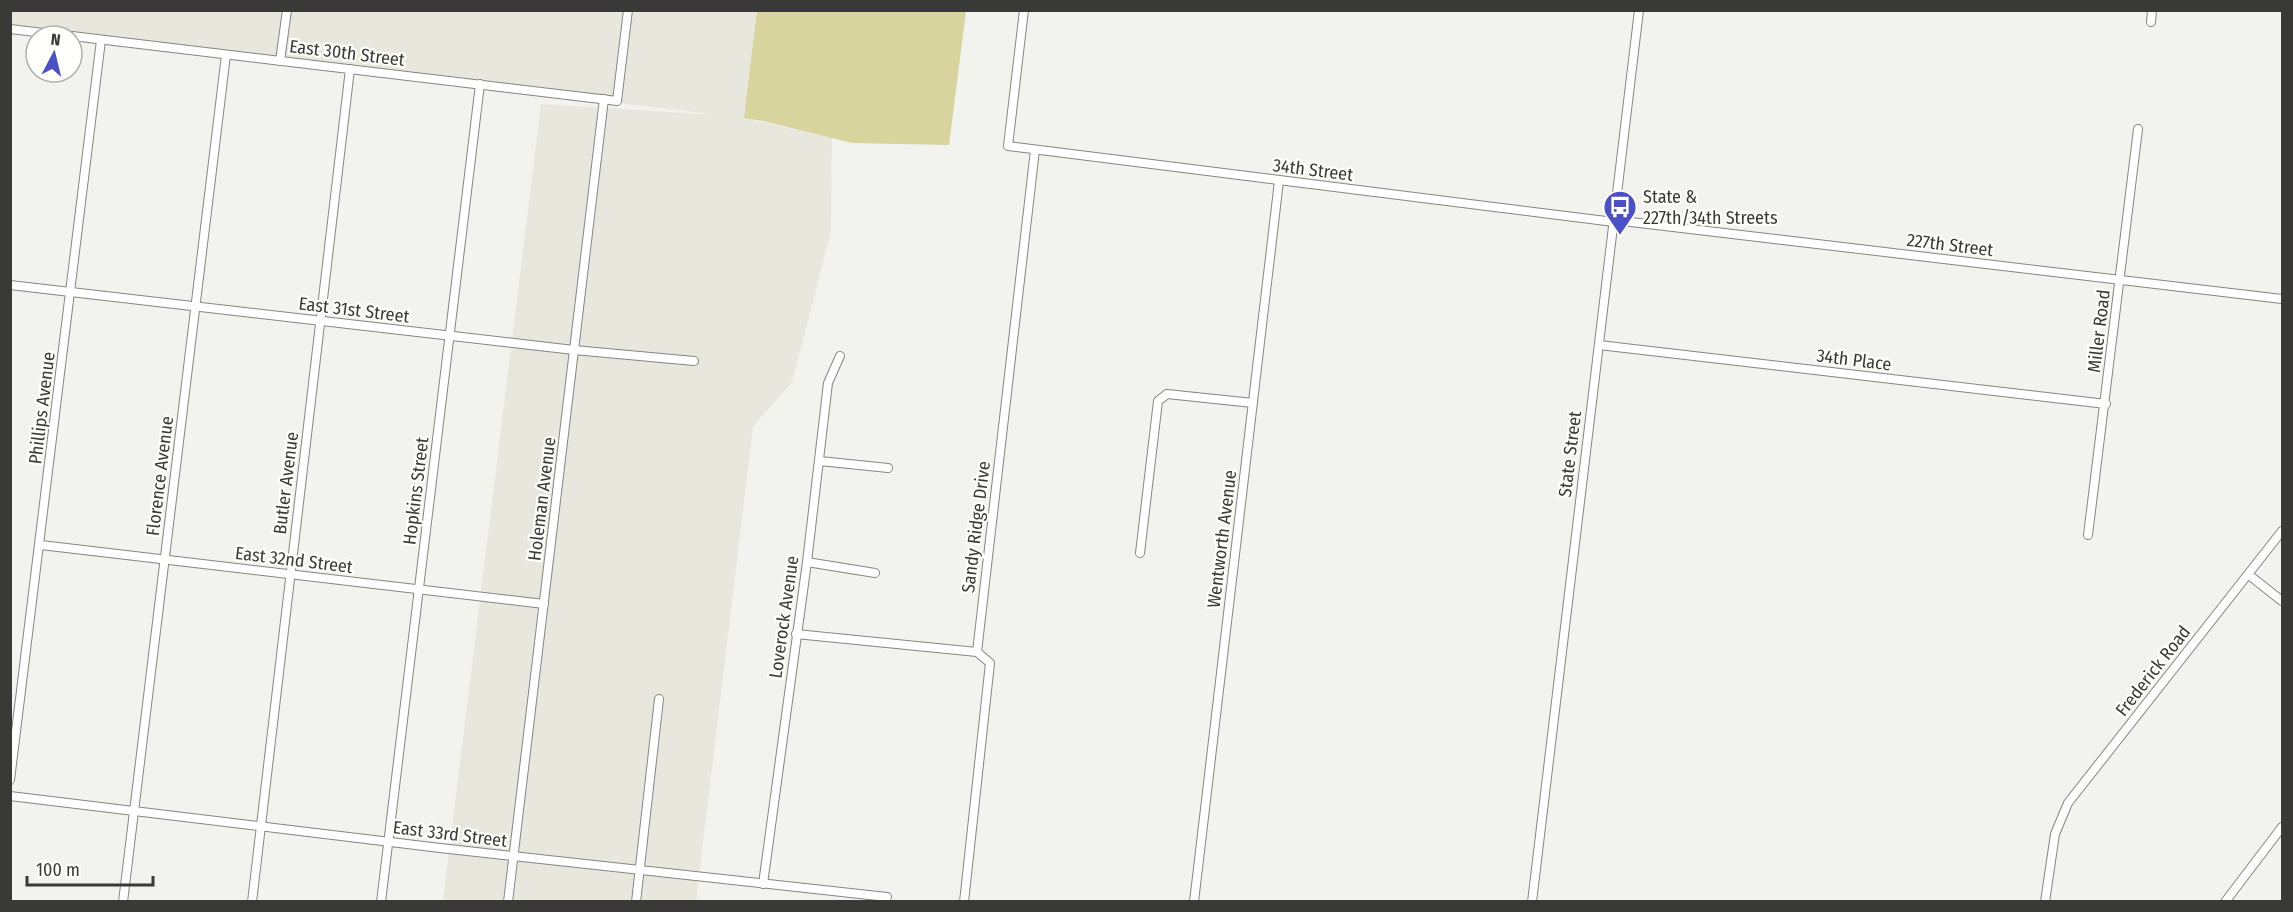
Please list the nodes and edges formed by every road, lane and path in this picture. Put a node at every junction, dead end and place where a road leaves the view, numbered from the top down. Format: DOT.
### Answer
graph roads {
  1 [pos="286,10"];
  2 [pos="628,10"];
  3 [pos="1024,10"];
  4 [pos="1639,10"];
  5 [pos="2152,10"];
  6 [pos="2151,22"];
  7 [pos="84,38"];
  8 [pos="101,40"];
  9 [pos="226,55"];
  10 [pos="280,61"];
  11 [pos="350,69"];
  12 [pos="480,84"];
  13 [pos="603,99"];
  14 [pos="2138,129"];
  15 [pos="1035,150"];
  16 [pos="1280,181"];
  17 [pos="1614,221"];
  18 [pos="2120,280"];
  19 [pos="10,285"];
  20 [pos="71,292"];
  21 [pos="2283,299"];
  22 [pos="195,306"];
  23 [pos="320,321"];
  24 [pos="450,336"];
  25 [pos="1599,345"];
  26 [pos="574,350"];
  27 [pos="840,356"];
  28 [pos="694,361"];
  29 [pos="1253,403"];
  30 [pos="2106,404"];
  31 [pos="820,461"];
  32 [pos="888,468"];
  33 [pos="2283,531"];
  34 [pos="2088,535"];
  35 [pos="41,545"];
  36 [pos="1140,553"];
  37 [pos="165,559"];
  38 [pos="807,562"];
  39 [pos="875,573"];
  40 [pos="291,574"];
  41 [pos="2249,575"];
  42 [pos="419,590"];
  43 [pos="2283,601"];
  44 [pos="544,604"];
  45 [pos="796,634"];
  46 [pos="976,652"];
  47 [pos="659,699"];
  48 [pos="10,780"];
  49 [pos="10,796"];
  50 [pos="134,812"];
  51 [pos="261,827"];
  52 [pos="2283,827"];
  53 [pos="388,842"];
  54 [pos="514,856"];
  55 [pos="640,870"];
  56 [pos="763,884"];
  57 [pos="887,897"];
  58 [pos="123,902"];
  59 [pos="252,902"];
  60 [pos="381,902"];
  61 [pos="508,902"];
  62 [pos="636,902"];
  63 [pos="964,902"];
  64 [pos="1194,902"];
  65 [pos="1532,902"];
  66 [pos="2045,902"];
  67 [pos="2225,902"];
  1 -- 10 [label="street"];
  2 -- 13 [label="street, East 30th Street"];
  3 -- 15 [label="street, 34th Street"];
  4 -- 17 [label="street, State Street"];
  5 -- 6 [label="street"];
  7 -- 8 [label="street, East 30th Street"];
  8 -- 9 [label="street, East 30th Street"];
  8 -- 20 [label="street, Phillips Avenue"];
  9 -- 10 [label="street, East 30th Street"];
  9 -- 22 [label="street, Florence Avenue"];
  10 -- 11 [label="street, East 30th Street"];
  11 -- 12 [label="street, East 30th Street"];
  11 -- 23 [label="street, Butler Avenue"];
  12 -- 13 [label="street, East 30th Street"];
  12 -- 24 [label="street, Hopkins Street"];
  13 -- 26 [label="street, Holeman Avenue"];
  14 -- 18 [label="street, Miller Road"];
  15 -- 16 [label="street, 34th Street"];
  15 -- 46 [label="street, Sandy Ridge Drive"];
  16 -- 17 [label="street, 34th Street"];
  16 -- 29 [label="street, Wentworth Avenue"];
  17 -- 18 [label="street, 227th Street"];
  17 -- 25 [label="street, State Street"];
  18 -- 21 [label="street, 227th Street"];
  18 -- 30 [label="street, Miller Road"];
  19 -- 20 [label="street, East 31st Street"];
  20 -- 22 [label="street, East 31st Street"];
  20 -- 35 [label="street, Phillips Avenue"];
  22 -- 23 [label="street, East 31st Street"];
  22 -- 37 [label="street, Florence Avenue"];
  23 -- 24 [label="street, East 31st Street"];
  23 -- 40 [label="street, Butler Avenue"];
  24 -- 26 [label="street, East 31st Street"];
  24 -- 42 [label="street, Hopkins Street"];
  25 -- 30 [label="street, 34th Place"];
  25 -- 65 [label="street, State Street"];
  26 -- 28 [label="street, East 31st Street"];
  26 -- 44 [label="street, Holeman Avenue"];
  27 -- 31 [label="street, Loverock Avenue"];
  29 -- 36 [label="street"];
  29 -- 64 [label="street, Wentworth Avenue"];
  30 -- 34 [label="street, Miller Road"];
  31 -- 32 [label="street"];
  31 -- 38 [label="street, Loverock Avenue"];
  33 -- 41 [label="street, Frederick Road"];
  35 -- 37 [label="street, East 32nd Street"];
  35 -- 48 [label="street, Phillips Avenue"];
  37 -- 40 [label="street, East 32nd Street"];
  37 -- 50 [label="street, Florence Avenue"];
  38 -- 39 [label="street"];
  38 -- 45 [label="street, Loverock Avenue"];
  40 -- 42 [label="street, East 32nd Street"];
  40 -- 51 [label="street, Butler Avenue"];
  41 -- 43 [label="street"];
  41 -- 66 [label="street, Frederick Road"];
  42 -- 44 [label="street, East 32nd Street"];
  42 -- 53 [label="street, Hopkins Street"];
  44 -- 54 [label="street, Holeman Avenue"];
  45 -- 46 [label="street"];
  45 -- 56 [label="street, Loverock Avenue"];
  46 -- 63 [label="street"];
  47 -- 55 [label="street"];
  49 -- 50 [label="street, East 33rd Street"];
  50 -- 51 [label="street, East 33rd Street"];
  50 -- 58 [label="street, Florence Avenue"];
  51 -- 53 [label="street, East 33rd Street"];
  51 -- 59 [label="street, Butler Avenue"];
  52 -- 67 [label="street"];
  53 -- 54 [label="street, East 33rd Street"];
  53 -- 60 [label="street, Hopkins Street"];
  54 -- 55 [label="street, East 33rd Street"];
  54 -- 61 [label="street, Holeman Avenue"];
  55 -- 56 [label="street, East 33rd Street"];
  55 -- 62 [label="street"];
  56 -- 57 [label="street, East 33rd Street"];
}
